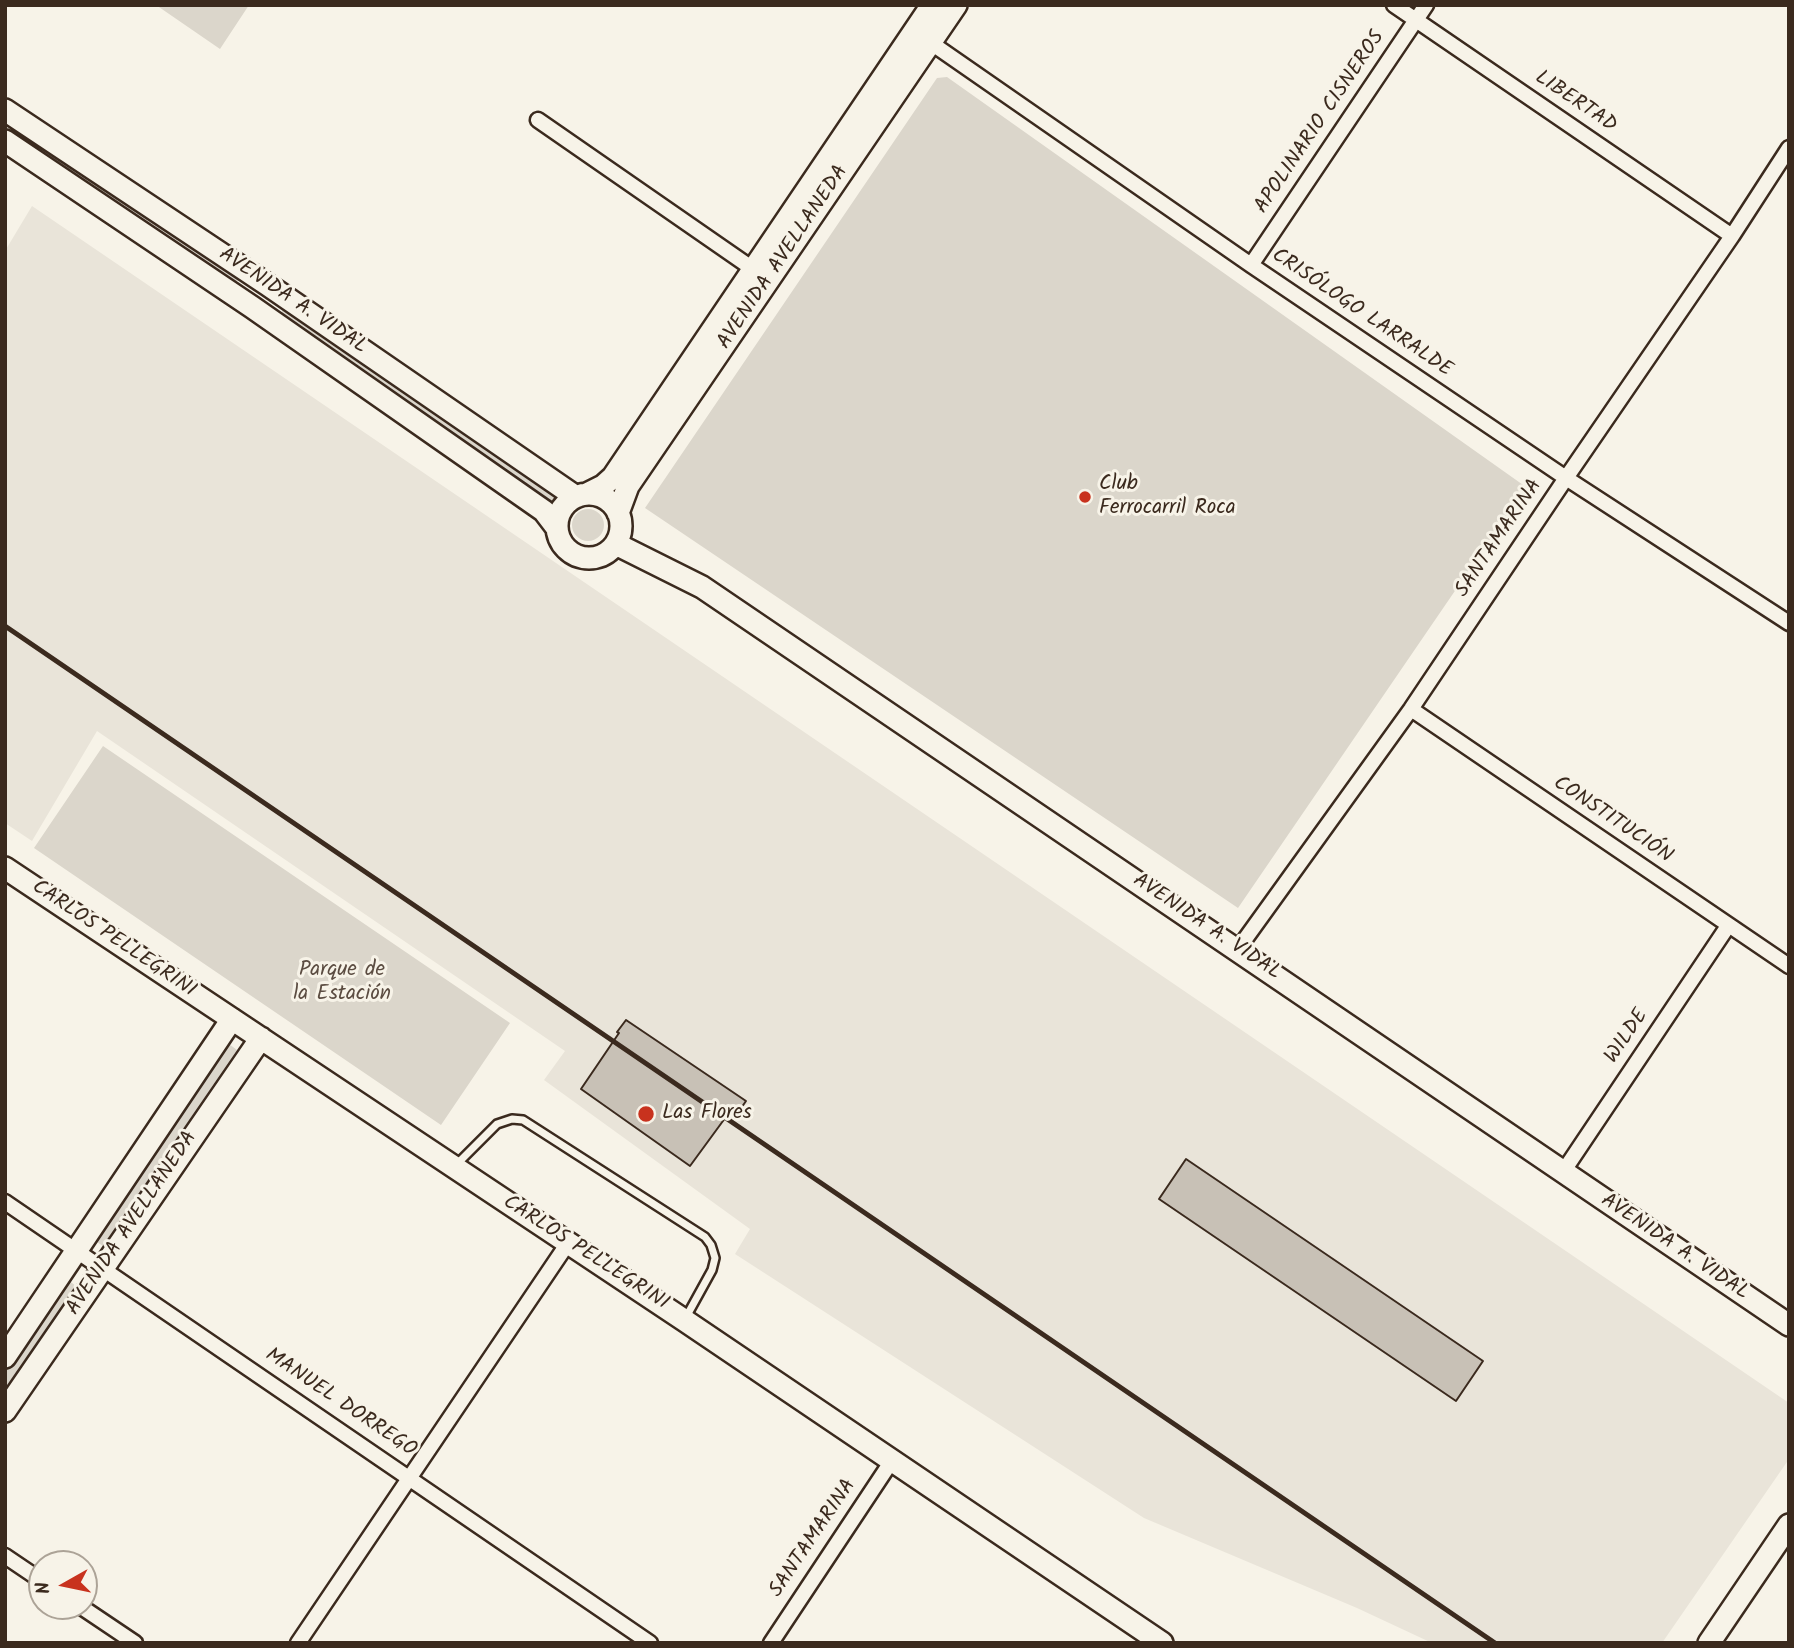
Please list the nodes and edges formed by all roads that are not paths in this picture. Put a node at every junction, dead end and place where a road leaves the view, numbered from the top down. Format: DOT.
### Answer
graph roads {
  1 [pos="932,5"];
  2 [pos="956,5"];
  3 [pos="1394,5"];
  4 [pos="1426,5"];
  5 [pos="1415,20"];
  6 [pos="923,37"];
  7 [pos="5,110"];
  8 [pos="538,120"];
  9 [pos="5,141"];
  10 [pos="1789,148"];
  11 [pos="1732,236"];
  12 [pos="1251,265"];
  13 [pos="762,274"];
  14 [pos="268,285"];
  15 [pos="252,307"];
  16 [pos="1566,478"];
  17 [pos="581,496"];
  18 [pos="618,513"];
  19 [pos="557,528"];
  20 [pos="616,544"];
  21 [pos="1789,623"];
  22 [pos="1411,709"];
  23 [pos="5,868"];
  24 [pos="1728,926"];
  25 [pos="1238,949"];
  26 [pos="1789,966"];
  27 [pos="232,1019"];
  28 [pos="261,1038"];
  29 [pos="454,1167"];
  30 [pos="1563,1172"];
  31 [pos="5,1202"];
  32 [pos="568,1243"];
  33 [pos="77,1251"];
  34 [pos="103,1269"];
  35 [pos="684,1320"];
  36 [pos="1789,1325"];
  37 [pos="5,1357"];
  38 [pos="5,1411"];
  39 [pos="893,1459"];
  40 [pos="410,1477"];
  41 [pos="1789,1525"];
  42 [pos="5,1556"];
  43 [pos="28,1572"];
  44 [pos="98,1618"];
  45 [pos="135,1643"];
  46 [pos="298,1643"];
  47 [pos="650,1643"];
  48 [pos="771,1643"];
  49 [pos="1162,1643"];
  50 [pos="1709,1643"];
  1 -- 6 [label="street, AVENIDA AVELLANEDA"];
  2 -- 6 [label="street, AVENIDA AVELLANEDA"];
  3 -- 5 [label="street, LIBERTAD"];
  4 -- 5 [label="street, APOLINARIO CISNEROS"];
  5 -- 11 [label="street, LIBERTAD"];
  5 -- 12 [label="street, APOLINARIO CISNEROS"];
  6 -- 12 [label="street, CRISÓLOGO LARRALDE"];
  6 -- 13 [label="street, AVENIDA AVELLANEDA"];
  7 -- 14 [label="street, AVENIDA A. VIDAL"];
  8 -- 13 [label="street"];
  9 -- 15 [label="street, AVENIDA A. VIDAL"];
  10 -- 11 [label="street, SANTAMARINA"];
  11 -- 16 [label="street, SANTAMARINA"];
  12 -- 16 [label="street, CRISÓLOGO LARRALDE"];
  13 -- 17 [label="street, AVENIDA AVELLANEDA"];
  13 -- 18 [label="street, AVENIDA AVELLANEDA"];
  14 -- 15 [label="street"];
  14 -- 17 [label="street, AVENIDA A. VIDAL"];
  15 -- 19 [label="street, AVENIDA A. VIDAL"];
  16 -- 21 [label="street, CRISÓLOGO LARRALDE"];
  16 -- 22 [label="street, SANTAMARINA"];
  17 -- 18 [label="street"];
  17 -- 19 [label="street"];
  18 -- 20 [label="street"];
  19 -- 20 [label="street"];
  20 -- 25 [label="street, AVENIDA A. VIDAL"];
  22 -- 24 [label="street, CONSTITUCIÓN"];
  22 -- 25 [label="street, SANTAMARINA"];
  23 -- 27 [label="street, CARLOS PELLEGRINI"];
  24 -- 26 [label="street, CONSTITUCIÓN"];
  24 -- 30 [label="street, WILDE"];
  25 -- 30 [label="street, AVENIDA A. VIDAL"];
  27 -- 28 [label="street, CARLOS PELLEGRINI"];
  27 -- 33 [label="street, AVENIDA AVELLANEDA"];
  28 -- 29 [label="street, CARLOS PELLEGRINI"];
  28 -- 34 [label="street, AVENIDA AVELLANEDA"];
  29 -- 32 [label="street, CARLOS PELLEGRINI"];
  29 -- 35 [label="lane"];
  30 -- 36 [label="street, AVENIDA A. VIDAL"];
  31 -- 33 [label="street, MANUEL DORREGO"];
  32 -- 35 [label="street, CARLOS PELLEGRINI"];
  32 -- 40 [label="street"];
  33 -- 34 [label="street, MANUEL DORREGO"];
  33 -- 37 [label="street, AVENIDA AVELLANEDA"];
  34 -- 38 [label="street, AVENIDA AVELLANEDA"];
  34 -- 40 [label="street, MANUEL DORREGO"];
  35 -- 39 [label="street, CARLOS PELLEGRINI"];
  39 -- 48 [label="street, SANTAMARINA"];
  39 -- 49 [label="street, CARLOS PELLEGRINI"];
  40 -- 46 [label="street"];
  40 -- 47 [label="street, MANUEL DORREGO"];
  41 -- 50 [label="street"];
  42 -- 43 [label="street"];
  44 -- 45 [label="street"];
}
